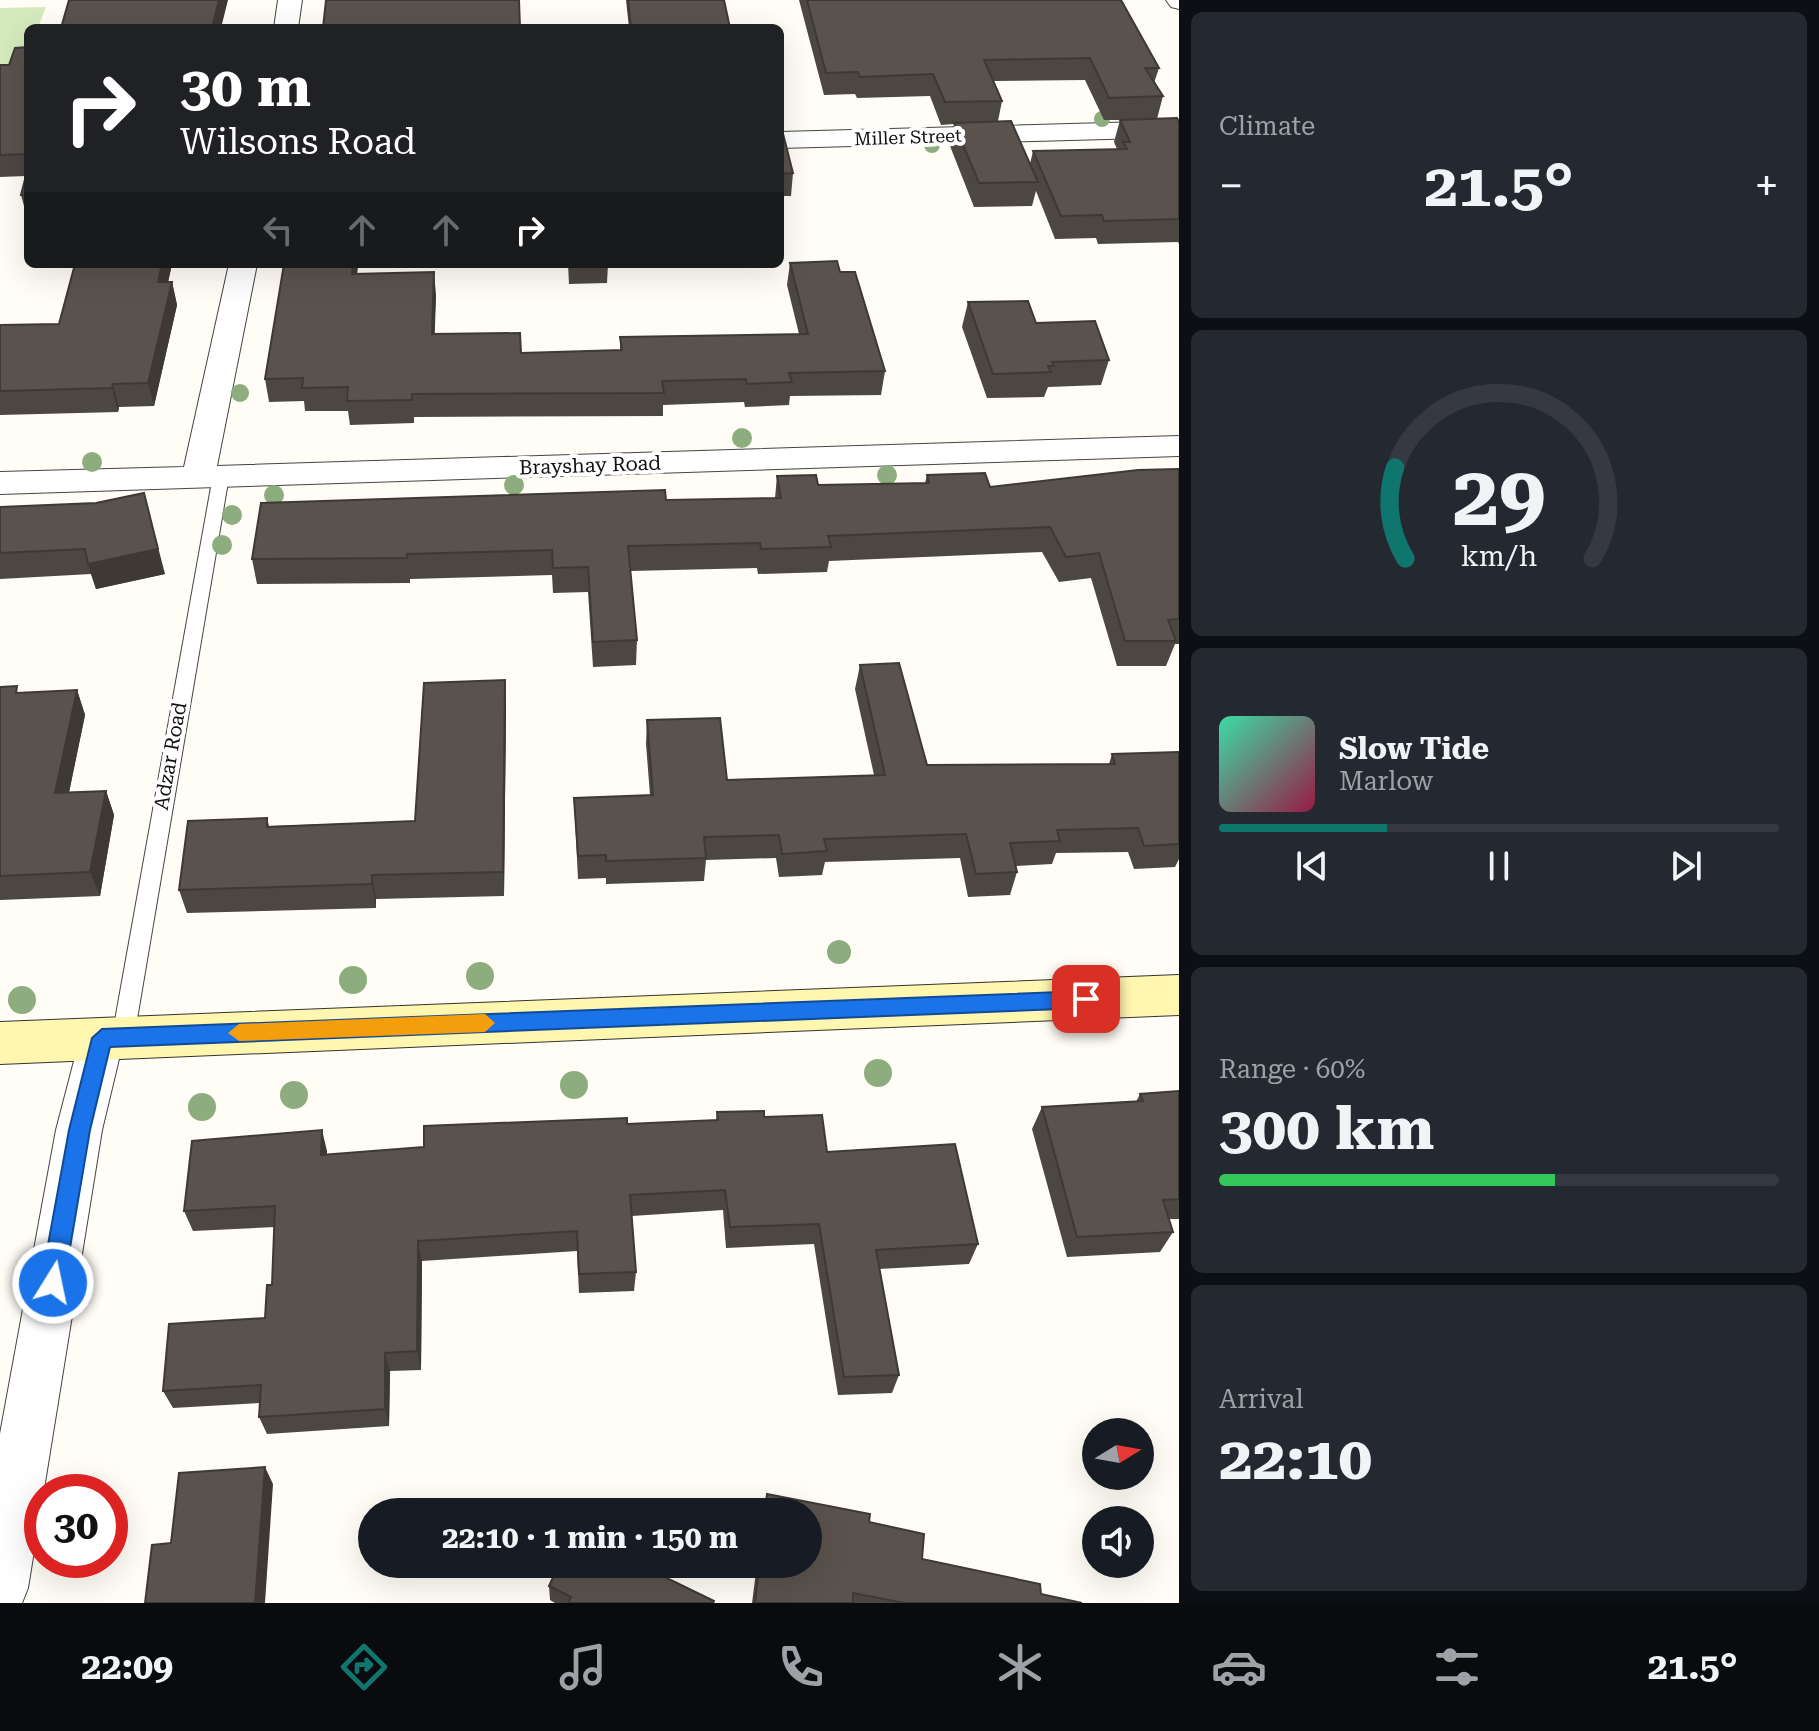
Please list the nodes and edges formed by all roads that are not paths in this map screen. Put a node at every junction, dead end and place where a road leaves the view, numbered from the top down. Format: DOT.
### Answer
graph roads {
  1 [pos="290,0"];
  2 [pos="287,24"];
  3 [pos="1179,129"];
  4 [pos="784,140"];
  5 [pos="242,268"];
  6 [pos="1179,446"];
  7 [pos="210,476"];
  8 [pos="0,483"];
  9 [pos="1179,995"];
  10 [pos="113,1038"];
  11 [pos="0,1043"];
  12 [pos="0,1588"];
  1 -- 2 [label="street"];
  3 -- 4 [label="street, Miller Street"];
  5 -- 7 [label="street, Adzar Road"];
  6 -- 7 [label="street, Brayshay Road"];
  7 -- 8 [label="street, Brayshay Road"];
  7 -- 10 [label="lane, Adzar Road"];
  9 -- 10 [label="street"];
  10 -- 11 [label="street"];
  10 -- 12 [label="street"];
}
